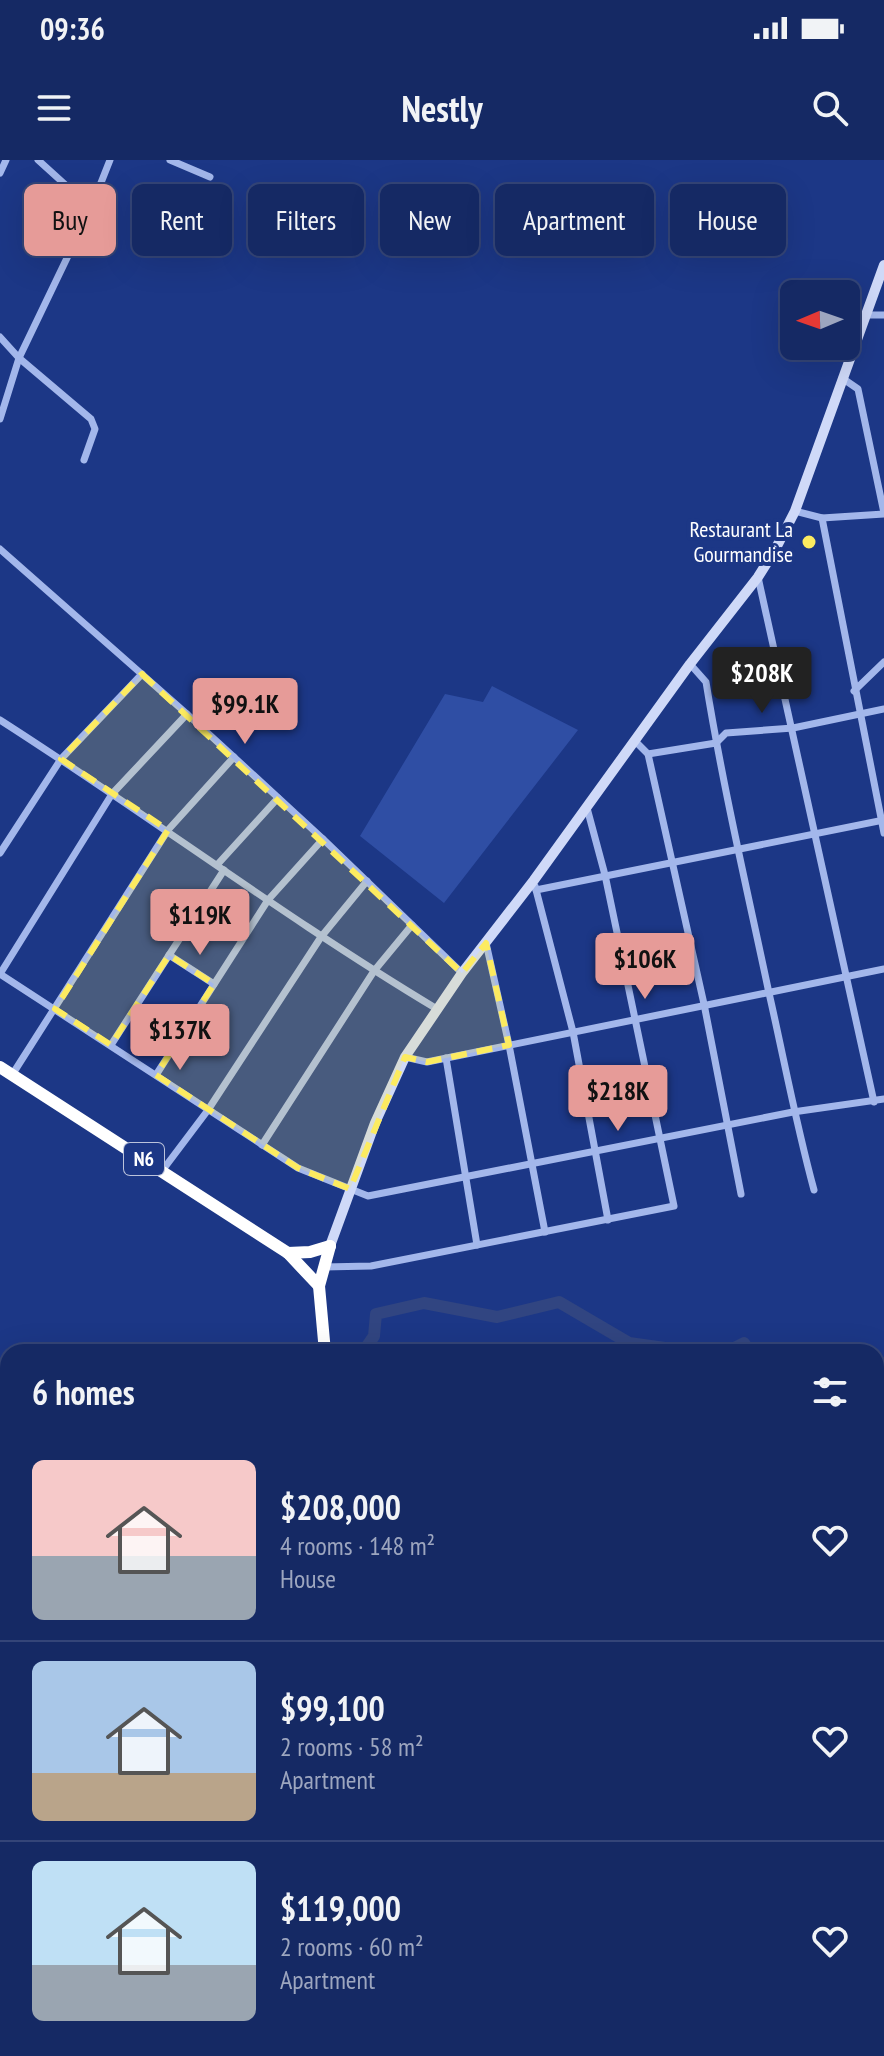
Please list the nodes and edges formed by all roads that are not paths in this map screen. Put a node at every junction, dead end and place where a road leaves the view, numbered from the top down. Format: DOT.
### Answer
graph roads {
  1 [pos="6,160"];
  2 [pos="38,160"];
  3 [pos="110,160"];
  4 [pos="170,160"];
  5 [pos="0,173"];
  6 [pos="210,177"];
  7 [pos="64,184"];
  8 [pos="100,184"];
  9 [pos="68,256"];
  10 [pos="884,265"];
  11 [pos="865,315"];
  12 [pos="884,315"];
  13 [pos="0,337"];
  14 [pos="19,358"];
  15 [pos="842,378"];
  16 [pos="0,419"];
  17 [pos="84,460"];
  18 [pos="795,511"];
  19 [pos="884,513"];
  20 [pos="822,518"];
  21 [pos="0,549"];
  22 [pos="758,577"];
  23 [pos="884,662"];
  24 [pos="690,664"];
  25 [pos="142,674"];
  26 [pos="854,691"];
  27 [pos="884,709"];
  28 [pos="859,712"];
  29 [pos="187,714"];
  30 [pos="0,720"];
  31 [pos="793,728"];
  32 [pos="635,741"];
  33 [pos="716,743"];
  34 [pos="648,754"];
  35 [pos="234,757"];
  36 [pos="61,759"];
  37 [pos="112,794"];
  38 [pos="278,798"];
  39 [pos="587,808"];
  40 [pos="883,820"];
  41 [pos="168,830"];
  42 [pos="884,833"];
  43 [pos="816,834"];
  44 [pos="323,839"];
  45 [pos="736,850"];
  46 [pos="0,853"];
  47 [pos="670,861"];
  48 [pos="221,867"];
  49 [pos="605,875"];
  50 [pos="367,881"];
  51 [pos="535,885"];
  52 [pos="268,900"];
  53 [pos="412,925"];
  54 [pos="321,937"];
  55 [pos="486,943"];
  56 [pos="169,955"];
  57 [pos="884,969"];
  58 [pos="374,971"];
  59 [pos="462,973"];
  60 [pos="847,977"];
  61 [pos="214,984"];
  62 [pos="769,994"];
  63 [pos="704,1004"];
  64 [pos="55,1009"];
  65 [pos="437,1009"];
  66 [pos="635,1019"];
  67 [pos="573,1032"];
  68 [pos="111,1045"];
  69 [pos="509,1045"];
  70 [pos="405,1057"];
  71 [pos="446,1058"];
  72 [pos="0,1067"];
  73 [pos="12,1075"];
  74 [pos="156,1075"];
  75 [pos="884,1099"];
  76 [pos="874,1102"];
  77 [pos="208,1110"];
  78 [pos="793,1112"];
  79 [pos="729,1125"];
  80 [pos="661,1140"];
  81 [pos="262,1145"];
  82 [pos="596,1152"];
  83 [pos="533,1164"];
  84 [pos="162,1171"];
  85 [pos="467,1177"];
  86 [pos="350,1189"];
  87 [pos="814,1190"];
  88 [pos="741,1194"];
  89 [pos="608,1220"];
  90 [pos="545,1232"];
  91 [pos="477,1245"];
  92 [pos="330,1246"];
  93 [pos="288,1253"];
  94 [pos="324,1267"];
  95 [pos="319,1286"];
  96 [pos="324,1344"];
  1 -- 5 [label="street"];
  2 -- 7 [label="street"];
  3 -- 8 [label="street"];
  4 -- 6 [label="street"];
  9 -- 14 [label="street"];
  10 -- 11 [label="main road"];
  11 -- 12 [label="street"];
  11 -- 15 [label="main road"];
  13 -- 14 [label="street"];
  14 -- 16 [label="street"];
  14 -- 17 [label="street"];
  15 -- 18 [label="main road"];
  15 -- 19 [label="street"];
  18 -- 20 [label="street"];
  18 -- 22 [label="main road"];
  19 -- 20 [label="street"];
  20 -- 26 [label="street"];
  21 -- 25 [label="street"];
  22 -- 24 [label="main road"];
  22 -- 31 [label="street"];
  23 -- 26 [label="street"];
  24 -- 32 [label="main road"];
  24 -- 33 [label="street"];
  25 -- 29 [label="street"];
  25 -- 36 [label="street"];
  26 -- 28 [label="street"];
  27 -- 28 [label="street"];
  28 -- 31 [label="street"];
  28 -- 40 [label="street"];
  29 -- 35 [label="street"];
  29 -- 37 [label="street"];
  30 -- 36 [label="street"];
  31 -- 33 [label="street"];
  31 -- 43 [label="street"];
  32 -- 34 [label="street"];
  32 -- 39 [label="main road"];
  33 -- 34 [label="street"];
  33 -- 45 [label="street"];
  34 -- 47 [label="street"];
  35 -- 38 [label="street"];
  35 -- 41 [label="street"];
  36 -- 37 [label="street"];
  36 -- 46 [label="street"];
  37 -- 41 [label="street"];
  37 -- 64 [label="street"];
  38 -- 44 [label="street"];
  38 -- 48 [label="street"];
  39 -- 49 [label="street"];
  39 -- 51 [label="main road"];
  40 -- 42 [label="street"];
  40 -- 43 [label="street"];
  41 -- 48 [label="street"];
  41 -- 64 [label="street"];
  43 -- 45 [label="street"];
  43 -- 60 [label="street"];
  44 -- 50 [label="street"];
  44 -- 52 [label="street"];
  45 -- 47 [label="street"];
  45 -- 62 [label="street"];
  47 -- 49 [label="street"];
  47 -- 63 [label="street"];
  48 -- 52 [label="street"];
  48 -- 56 [label="street"];
  49 -- 51 [label="street"];
  49 -- 66 [label="street"];
  50 -- 53 [label="street"];
  50 -- 54 [label="street"];
  51 -- 55 [label="main road"];
  51 -- 67 [label="street"];
  52 -- 54 [label="street"];
  52 -- 61 [label="street"];
  53 -- 58 [label="street"];
  53 -- 59 [label="street"];
  54 -- 58 [label="street"];
  54 -- 77 [label="street"];
  55 -- 59 [label="main road"];
  55 -- 69 [label="street"];
  56 -- 61 [label="street"];
  56 -- 68 [label="street"];
  57 -- 60 [label="street"];
  58 -- 65 [label="street"];
  58 -- 81 [label="street"];
  59 -- 65 [label="main road"];
  60 -- 62 [label="street"];
  60 -- 76 [label="street"];
  61 -- 74 [label="street"];
  62 -- 63 [label="street"];
  62 -- 78 [label="street"];
  63 -- 66 [label="street"];
  63 -- 79 [label="street"];
  64 -- 68 [label="street"];
  64 -- 73 [label="street"];
  65 -- 70 [label="main road"];
  66 -- 67 [label="street"];
  66 -- 80 [label="street"];
  67 -- 69 [label="street"];
  67 -- 82 [label="street"];
  68 -- 74 [label="street"];
  69 -- 71 [label="street"];
  69 -- 83 [label="street"];
  70 -- 71 [label="street"];
  70 -- 86 [label="main road"];
  71 -- 85 [label="street"];
  72 -- 73 [label="highway, N6"];
  73 -- 84 [label="highway, N6"];
  74 -- 77 [label="street"];
  75 -- 76 [label="street"];
  76 -- 78 [label="street"];
  77 -- 81 [label="street"];
  77 -- 84 [label="street"];
  78 -- 79 [label="street"];
  78 -- 87 [label="street"];
  79 -- 80 [label="street"];
  79 -- 88 [label="street"];
  80 -- 82 [label="street"];
  80 -- 89 [label="street"];
  81 -- 86 [label="street"];
  82 -- 83 [label="street"];
  82 -- 89 [label="street"];
  83 -- 85 [label="street"];
  83 -- 90 [label="street"];
  84 -- 93 [label="highway, N6"];
  85 -- 86 [label="street"];
  85 -- 91 [label="street"];
  86 -- 92 [label="main road"];
  89 -- 90 [label="street"];
  90 -- 91 [label="street"];
  91 -- 94 [label="street"];
  92 -- 93 [label="highway"];
  92 -- 94 [label="highway"];
  93 -- 95 [label="highway, N6"];
  94 -- 95 [label="highway"];
  95 -- 96 [label="highway"];
}
